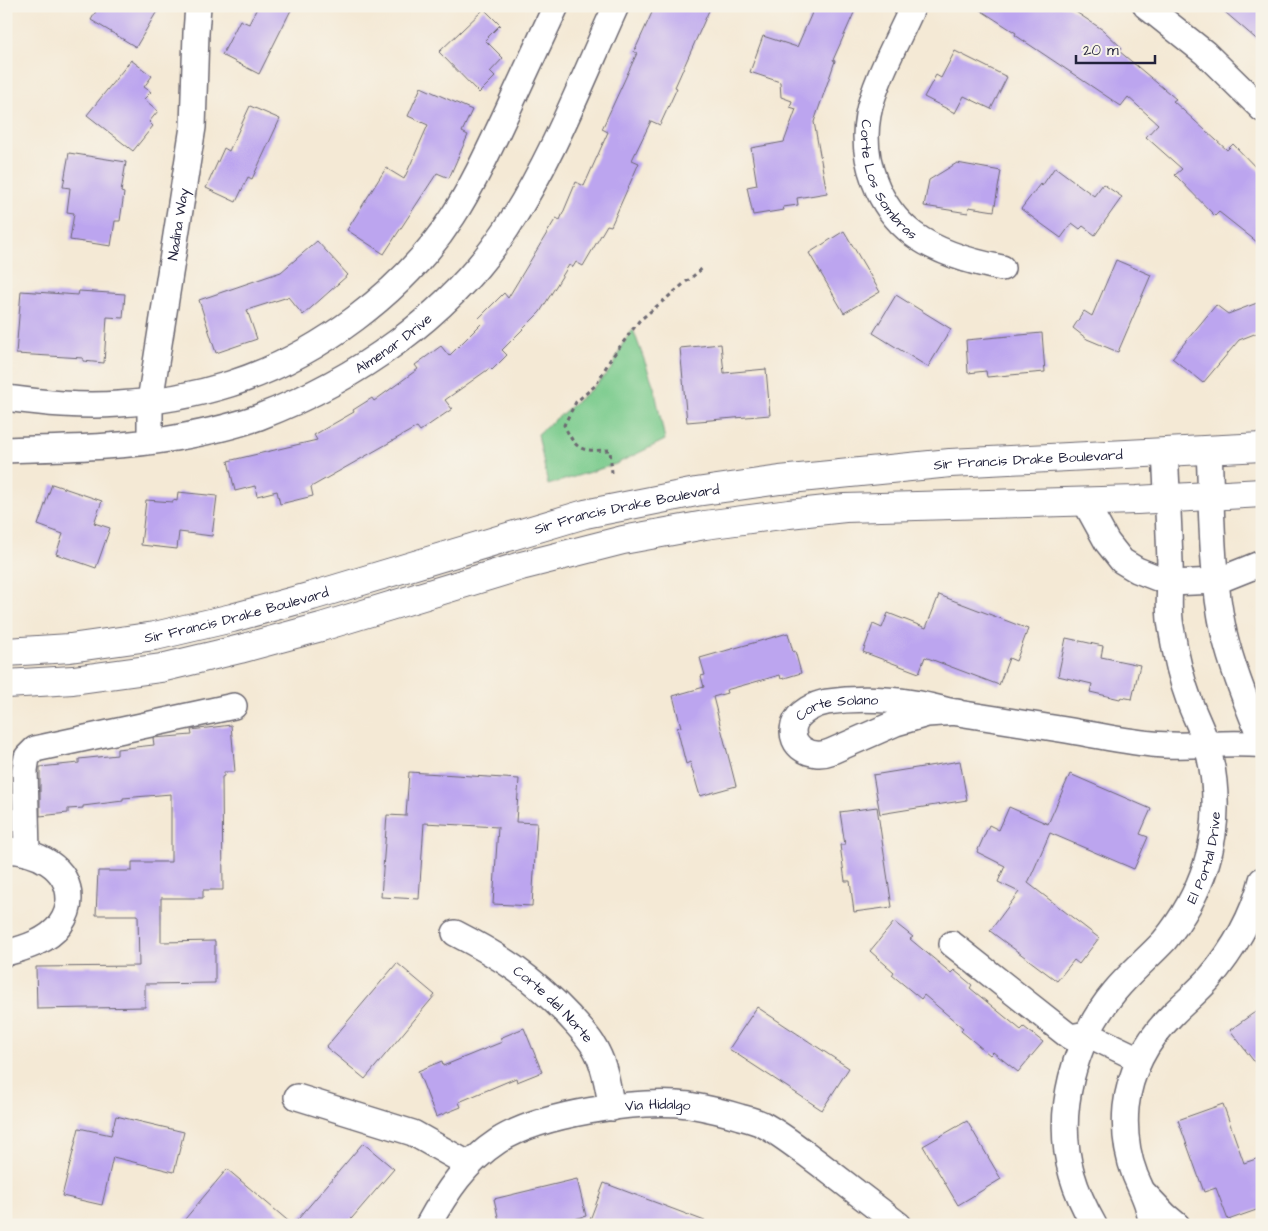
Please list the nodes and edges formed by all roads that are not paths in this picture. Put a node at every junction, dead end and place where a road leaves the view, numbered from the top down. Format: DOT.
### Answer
graph roads {
  1 [pos="198,6"];
  2 [pos="556,6"];
  3 [pos="616,6"];
  4 [pos="913,6"];
  5 [pos="1146,6"];
  6 [pos="1262,108"];
  7 [pos="1002,268"];
  8 [pos="6,398"];
  9 [pos="150,402"];
  10 [pos="150,441"];
  11 [pos="1262,447"];
  12 [pos="6,450"];
  13 [pos="1209,450"];
  14 [pos="1165,452"];
  15 [pos="1262,493"];
  16 [pos="1212,495"];
  17 [pos="1167,498"];
  18 [pos="1086,502"];
  19 [pos="1262,563"];
  20 [pos="1217,581"];
  21 [pos="1170,583"];
  22 [pos="6,652"];
  23 [pos="6,684"];
  24 [pos="234,706"];
  25 [pos="957,712"];
  26 [pos="1262,743"];
  27 [pos="1206,744"];
  28 [pos="17,851"];
  29 [pos="1262,880"];
  30 [pos="455,933"];
  31 [pos="952,944"];
  32 [pos="6,953"];
  33 [pos="1087,1034"];
  34 [pos="1139,1060"];
  35 [pos="297,1096"];
  36 [pos="612,1108"];
  37 [pos="468,1164"];
  38 [pos="1144,1194"];
  39 [pos="428,1225"];
  40 [pos="900,1225"];
  41 [pos="1094,1225"];
  42 [pos="1151,1225"];
  43 [pos="1177,1225"];
  1 -- 9 [label="street, Nadina Way"];
  2 -- 9 [label="street"];
  3 -- 10 [label="street, Almenar Drive"];
  4 -- 7 [label="street, Corte Los Sombras"];
  5 -- 6 [label="street"];
  8 -- 9 [label="street"];
  9 -- 10 [label="street, Nadina Way"];
  10 -- 12 [label="street, Almenar Drive"];
  11 -- 13 [label="main road, Sir Francis Drake Boulevard"];
  13 -- 14 [label="main road, Sir Francis Drake Boulevard"];
  13 -- 16 [label="street"];
  14 -- 17 [label="street, El Portal Drive"];
  14 -- 22 [label="main road, Sir Francis Drake Boulevard"];
  15 -- 16 [label="main road"];
  16 -- 17 [label="main road"];
  16 -- 20 [label="street"];
  17 -- 18 [label="main road"];
  17 -- 21 [label="street, El Portal Drive"];
  18 -- 21 [label="street"];
  18 -- 23 [label="main road"];
  19 -- 20 [label="street"];
  20 -- 21 [label="street"];
  20 -- 26 [label="street"];
  21 -- 27 [label="street, El Portal Drive"];
  24 -- 28 [label="street"];
  25 -- 25 [label="street, Corte Solano"];
  25 -- 27 [label="street, Corte Solano"];
  26 -- 27 [label="street, Corte Solano"];
  27 -- 33 [label="street, El Portal Drive"];
  28 -- 32 [label="street"];
  29 -- 34 [label="street"];
  30 -- 36 [label="street, Corte del Norte"];
  31 -- 33 [label="street"];
  33 -- 34 [label="street"];
  33 -- 41 [label="street, El Portal Drive"];
  34 -- 38 [label="street"];
  35 -- 37 [label="street"];
  36 -- 37 [label="street, Via Hidalgo"];
  36 -- 40 [label="street, Via Hidalgo"];
  37 -- 39 [label="street, Via Hidalgo"];
  38 -- 42 [label="street"];
  38 -- 43 [label="street"];
}
